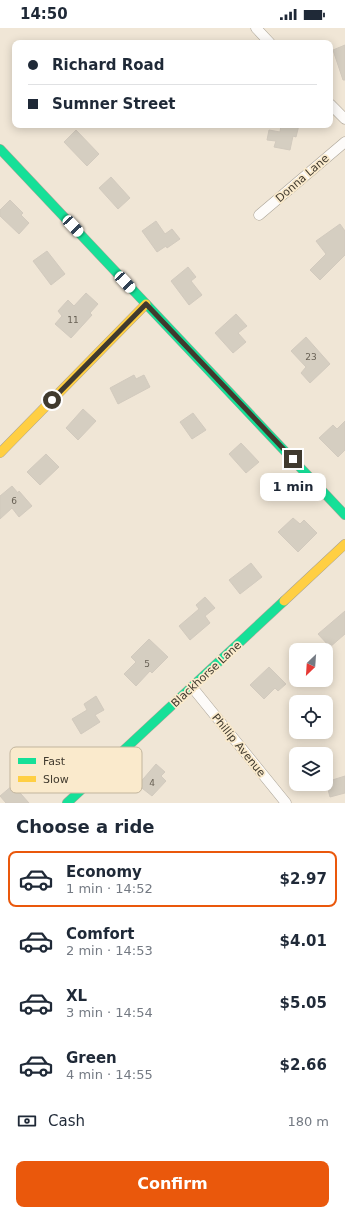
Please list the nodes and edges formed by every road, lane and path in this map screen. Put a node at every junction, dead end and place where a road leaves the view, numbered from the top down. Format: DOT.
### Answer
graph roads {
  1 [pos="256,28"];
  2 [pos="267,40"];
  3 [pos="333,107"];
  4 [pos="345,119"];
  5 [pos="345,142"];
  6 [pos="0,149"];
  7 [pos="259,215"];
  8 [pos="146,304"];
  9 [pos="0,453"];
  10 [pos="345,515"];
  11 [pos="345,544"];
  12 [pos="192,687"];
  13 [pos="127,747"];
  14 [pos="78,793"];
  15 [pos="67,803"];
  16 [pos="286,803"];
  1 -- 2 [label="street"];
  3 -- 4 [label="street"];
  5 -- 7 [label="street, Donna Lane"];
  6 -- 8 [label="street"];
  8 -- 9 [label="street"];
  8 -- 10 [label="street"];
  11 -- 12 [label="street, Blackhorse Lane"];
  12 -- 13 [label="street, Blackhorse Lane"];
  12 -- 16 [label="street, Phillip Avenue"];
  14 -- 15 [label="street, Blackhorse Lane"];
}
